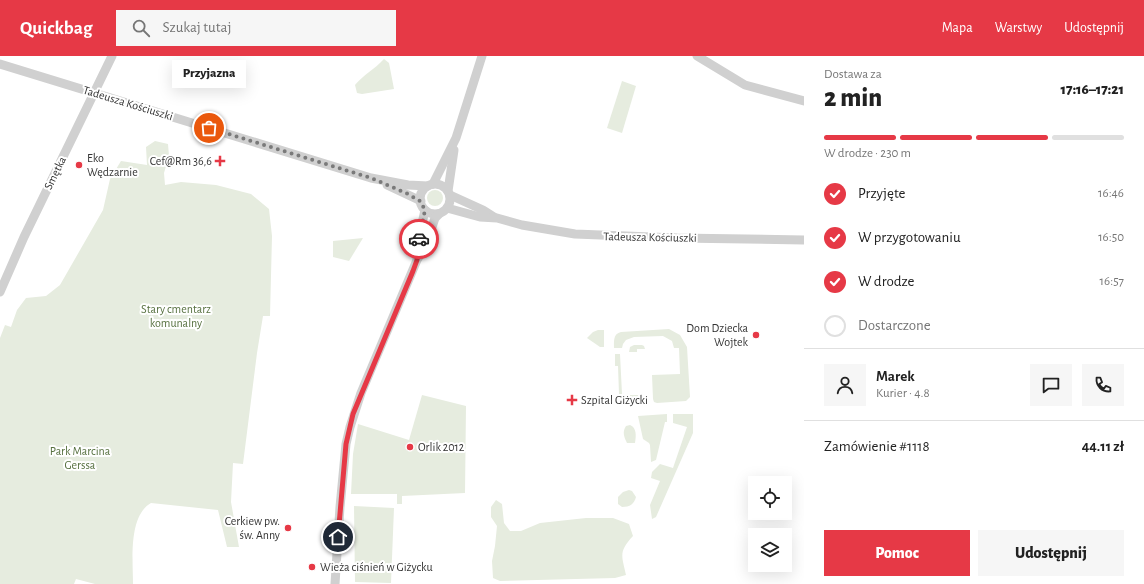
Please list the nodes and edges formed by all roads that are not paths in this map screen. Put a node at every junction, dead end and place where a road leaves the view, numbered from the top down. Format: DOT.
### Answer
graph roads {
  1 [pos="112,56"];
  2 [pos="482,56"];
  3 [pos="697,56"];
  4 [pos="0,64"];
  5 [pos="95,93"];
  6 [pos="804,101"];
  7 [pos="456,138"];
  8 [pos="371,178"];
  9 [pos="431,185"];
  10 [pos="449,193"];
  11 [pos="420,201"];
  12 [pos="447,208"];
  13 [pos="425,210"];
  14 [pos="439,214"];
  15 [pos="497,218"];
  16 [pos="804,240"];
  17 [pos="417,260"];
  18 [pos="0,292"];
  19 [pos="335,584"];
  1 -- 5 [label="street, Smętka"];
  2 -- 7 [label="street"];
  3 -- 6 [label="street"];
  4 -- 5 [label="street, Tadeusza Kościuszki"];
  5 -- 8 [label="street, Tadeusza Kościuszki"];
  5 -- 18 [label="street, Smętka"];
  7 -- 9 [label="street"];
  7 -- 10 [label="street"];
  8 -- 9 [label="street, Tadeusza Kościuszki"];
  8 -- 11 [label="street, Tadeusza Kościuszki"];
  9 -- 10 [label="street"];
  9 -- 11 [label="street"];
  10 -- 12 [label="street"];
  10 -- 15 [label="street, Tadeusza Kościuszki"];
  11 -- 13 [label="street"];
  12 -- 14 [label="street"];
  12 -- 15 [label="street, Tadeusza Kościuszki"];
  13 -- 14 [label="street"];
  13 -- 17 [label="street"];
  14 -- 17 [label="street"];
  15 -- 16 [label="street, Tadeusza Kościuszki"];
  17 -- 19 [label="street"];
}
